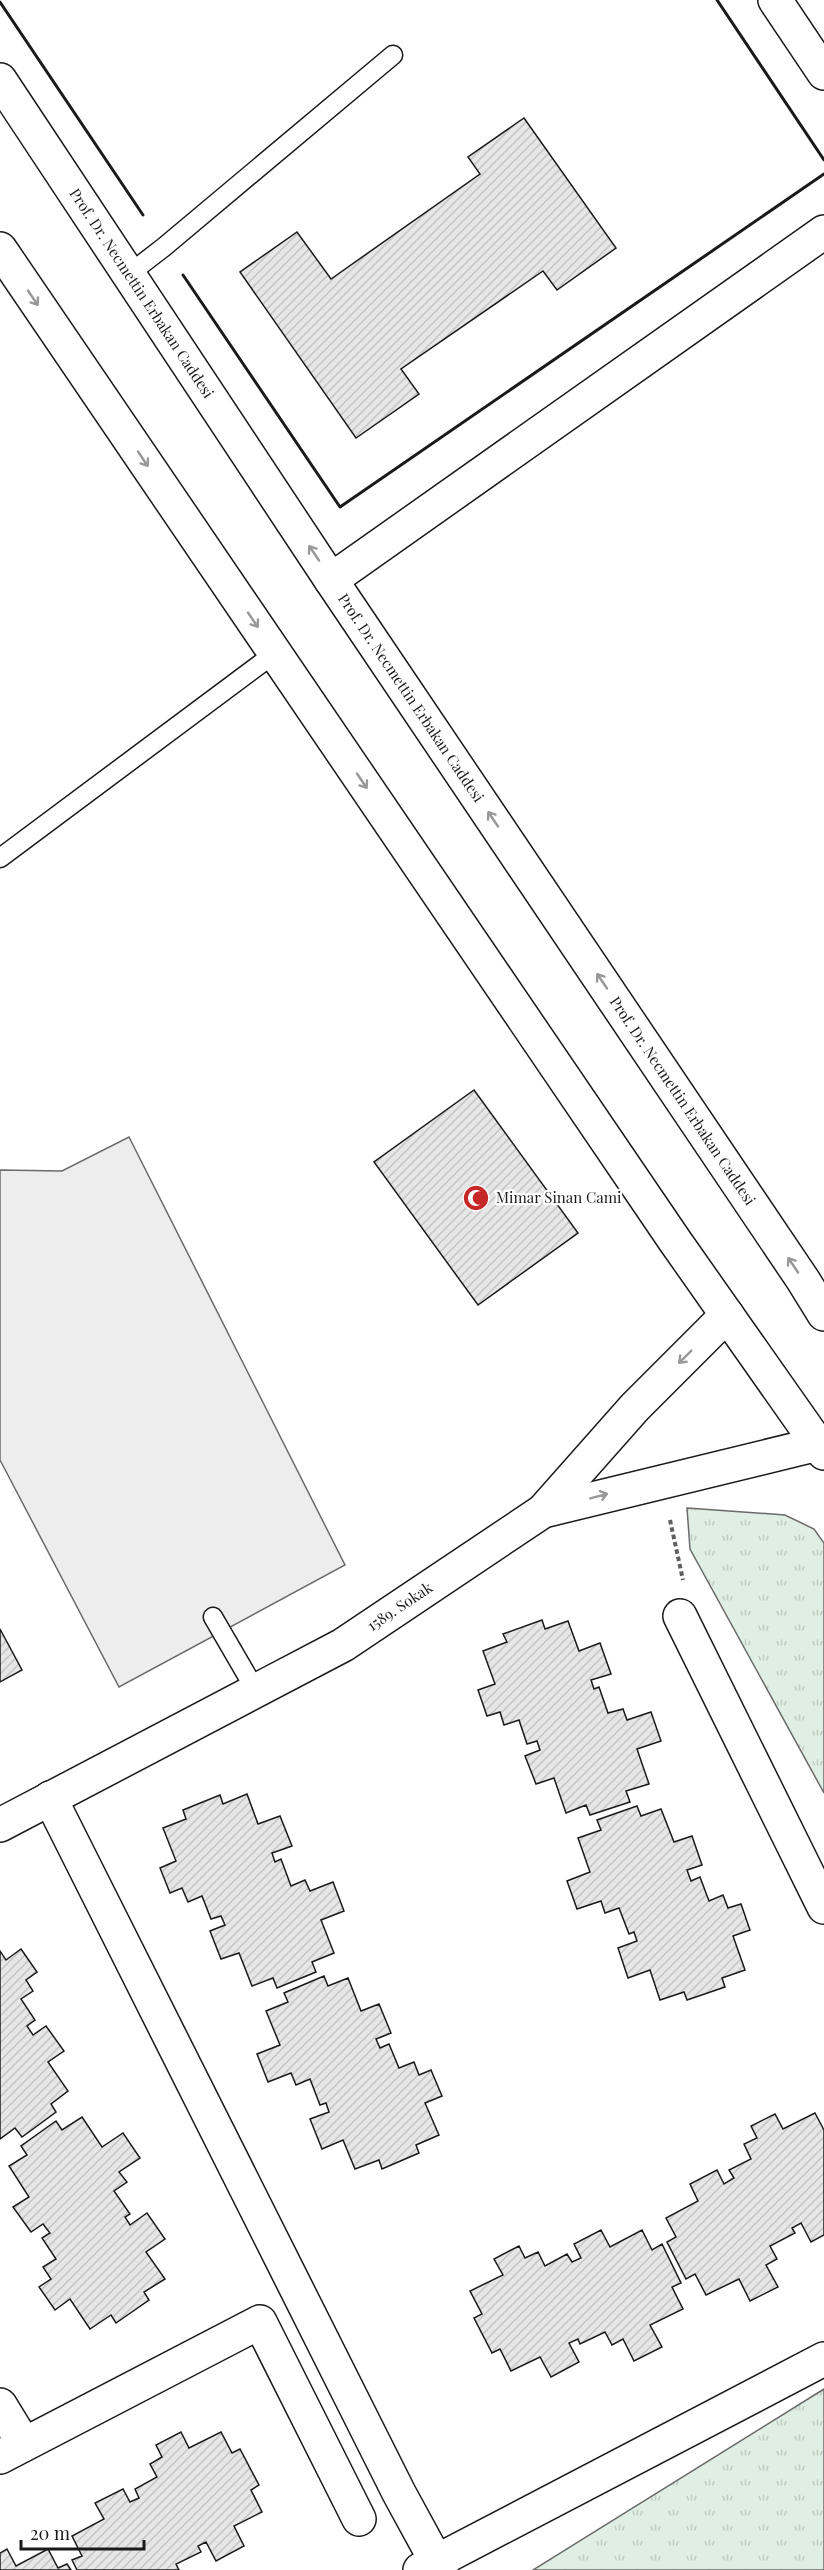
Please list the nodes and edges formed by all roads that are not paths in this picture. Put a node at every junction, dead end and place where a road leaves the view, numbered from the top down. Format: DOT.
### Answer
graph roads {
  1 [pos="775,0"];
  2 [pos="393,55"];
  3 [pos="824,73"];
  4 [pos="0,80"];
  5 [pos="824,232"];
  6 [pos="0,249"];
  7 [pos="129,274"];
  8 [pos="331,580"];
  9 [pos="275,653"];
  10 [pos="0,858"];
  11 [pos="824,1314"];
  12 [pos="727,1315"];
  13 [pos="821,1448"];
  14 [pos="543,1511"];
  15 [pos="680,1616"];
  16 [pos="213,1617"];
  17 [pos="256,1691"];
  18 [pos="50,1798"];
  19 [pos="0,1825"];
  20 [pos="824,1907"];
  21 [pos="824,2359"];
  22 [pos="0,2405"];
  23 [pos="12,2450"];
  24 [pos="359,2518"];
  25 [pos="433,2567"];
  1 -- 3 [label="street"];
  2 -- 7 [label="lane"];
  4 -- 7 [label="street, Prof. Dr. Necmettin Erbakan Caddesi"];
  5 -- 8 [label="street"];
  6 -- 9 [label="street, one-way"];
  8 -- 7 [label="street, Prof. Dr. Necmettin Erbakan Caddesi, one-way"];
  11 -- 8 [label="street, Prof. Dr. Necmettin Erbakan Caddesi, one-way"];
  9 -- 10 [label="lane"];
  9 -- 12 [label="street, one-way"];
  12 -- 13 [label="street"];
  12 -- 14 [label="street, one-way"];
  14 -- 13 [label="street, 1589. Sokak, one-way"];
  14 -- 17 [label="street, 1589. Sokak"];
  15 -- 20 [label="street"];
  16 -- 17 [label="lane"];
  17 -- 18 [label="street, 1589. Sokak"];
  18 -- 19 [label="street, 1589. Sokak"];
  18 -- 25 [label="street"];
  21 -- 25 [label="street"];
  22 -- 23 [label="street"];
  23 -- 24 [label="street"];
}
